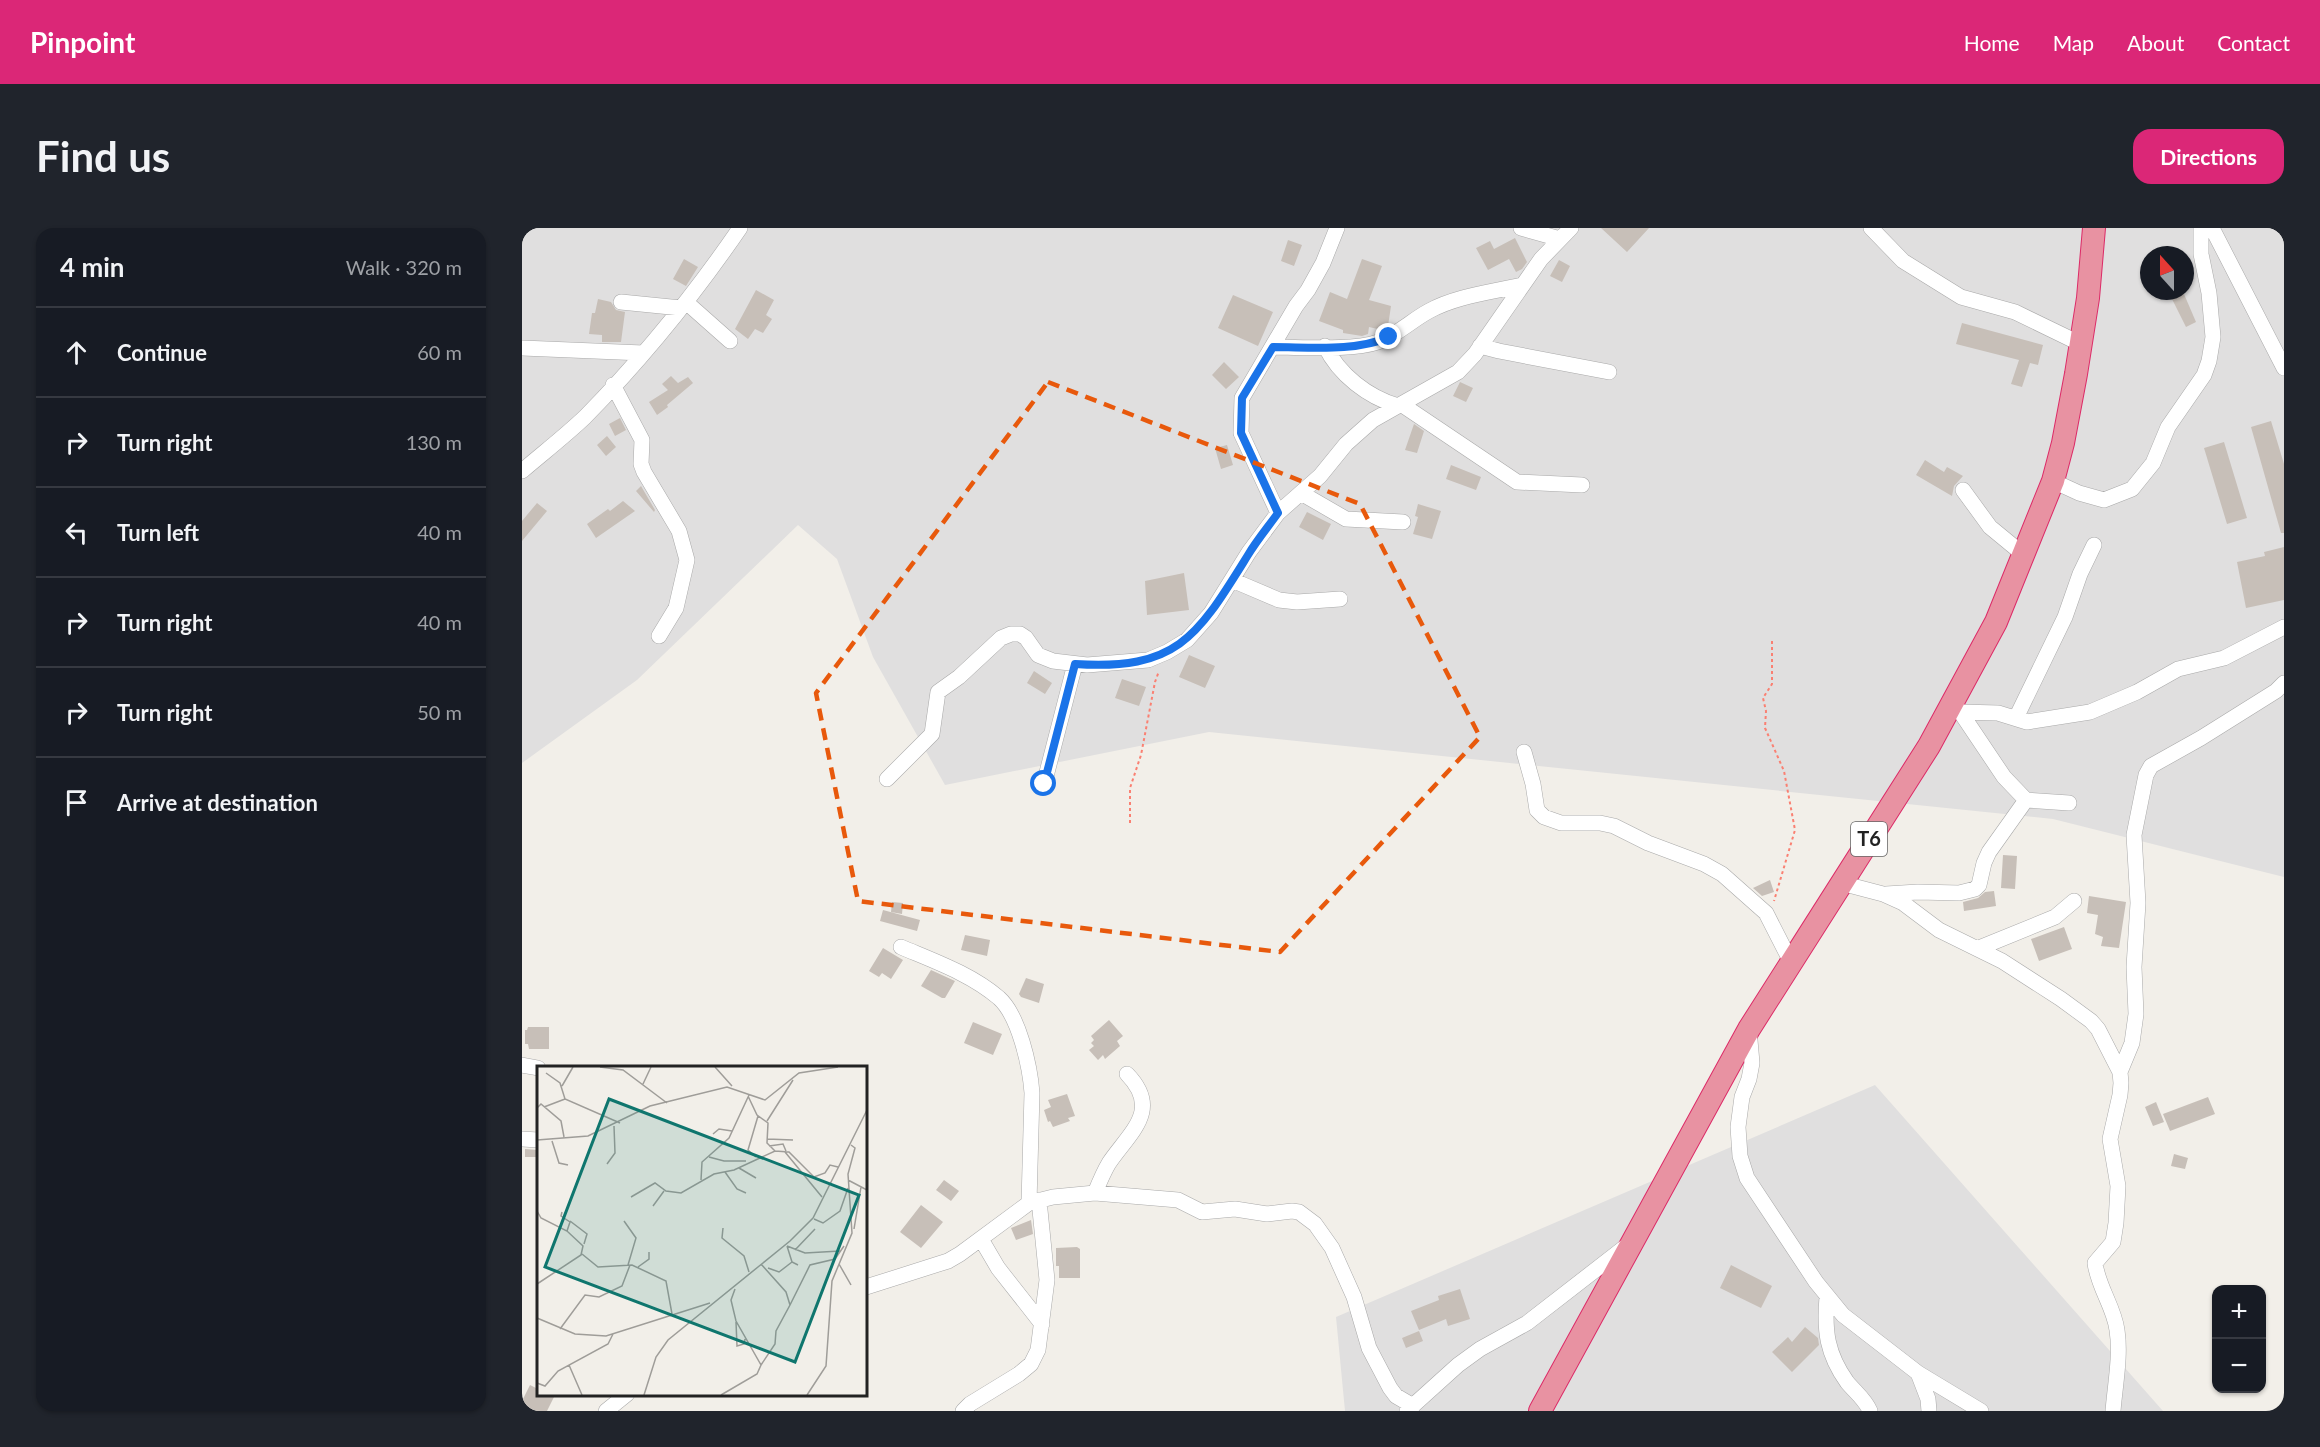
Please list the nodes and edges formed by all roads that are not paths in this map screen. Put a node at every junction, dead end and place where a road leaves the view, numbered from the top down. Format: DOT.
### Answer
graph roads {
  1 [pos="740,228"];
  2 [pos="1337,228"];
  3 [pos="1521,228"];
  4 [pos="1571,228"];
  5 [pos="1871,228"];
  6 [pos="2094,228"];
  7 [pos="2202,228"];
  8 [pos="2212,228"];
  9 [pos="1560,239"];
  10 [pos="1522,285"];
  11 [pos="621,303"];
  12 [pos="683,305"];
  13 [pos="730,341"];
  14 [pos="2081,344"];
  15 [pos="1325,346"];
  16 [pos="1480,346"];
  17 [pos="1273,347"];
  18 [pos="522,348"];
  19 [pos="643,353"];
  20 [pos="2284,368"];
  21 [pos="1609,372"];
  22 [pos="613,385"];
  23 [pos="1400,405"];
  24 [pos="522,471"];
  25 [pos="2053,481"];
  26 [pos="1582,485"];
  27 [pos="1963,490"];
  28 [pos="1301,493"];
  29 [pos="1278,513"];
  30 [pos="1402,522"];
  31 [pos="2094,545"];
  32 [pos="2024,555"];
  33 [pos="1232,580"];
  34 [pos="1340,599"];
  35 [pos="2284,627"];
  36 [pos="659,636"];
  37 [pos="1075,664"];
  38 [pos="2284,683"];
  39 [pos="1957,707"];
  40 [pos="2016,718"];
  41 [pos="1524,752"];
  42 [pos="887,779"];
  43 [pos="1044,784"];
  44 [pos="2026,800"];
  45 [pos="2069,803"];
  46 [pos="1841,883"];
  47 [pos="1883,894"];
  48 [pos="2074,901"];
  49 [pos="901,947"];
  50 [pos="1979,948"];
  51 [pos="1791,962"];
  52 [pos="1749,1029"];
  53 [pos="522,1065"];
  54 [pos="537,1068"];
  55 [pos="2120,1072"];
  56 [pos="1127,1074"];
  57 [pos="522,1139"];
  58 [pos="537,1140"];
  59 [pos="1095,1193"];
  60 [pos="1034,1202"];
  61 [pos="981,1239"];
  62 [pos="1632,1242"];
  63 [pos="867,1287"];
  64 [pos="1827,1297"];
  65 [pos="1042,1324"];
  66 [pos="1918,1373"];
  67 [pos="626,1396"];
  68 [pos="1410,1408"];
  69 [pos="606,1411"];
  70 [pos="963,1411"];
  71 [pos="1540,1411"];
  72 [pos="1870,1411"];
  73 [pos="1929,1411"];
  74 [pos="1981,1411"];
  75 [pos="2113,1411"];
  1 -- 12 [label="street"];
  2 -- 17 [label="street"];
  3 -- 9 [label="street"];
  4 -- 9 [label="street"];
  5 -- 14 [label="street"];
  6 -- 14 [label="highway, T6"];
  7 -- 25 [label="street"];
  8 -- 20 [label="street"];
  9 -- 10 [label="street"];
  10 -- 15 [label="street"];
  10 -- 16 [label="street"];
  11 -- 12 [label="street"];
  12 -- 13 [label="street"];
  12 -- 19 [label="street"];
  14 -- 25 [label="highway, T6"];
  15 -- 17 [label="street"];
  15 -- 23 [label="street"];
  16 -- 21 [label="street"];
  16 -- 23 [label="street"];
  17 -- 29 [label="street"];
  18 -- 19 [label="street"];
  19 -- 22 [label="street"];
  22 -- 24 [label="street"];
  22 -- 36 [label="street"];
  23 -- 26 [label="street"];
  23 -- 28 [label="street"];
  25 -- 32 [label="highway, T6"];
  27 -- 32 [label="street"];
  28 -- 29 [label="street"];
  28 -- 30 [label="street"];
  29 -- 33 [label="street"];
  31 -- 40 [label="street"];
  32 -- 39 [label="highway, T6"];
  33 -- 34 [label="street"];
  33 -- 37 [label="street"];
  35 -- 40 [label="street"];
  37 -- 42 [label="street"];
  37 -- 43 [label="street"];
  38 -- 55 [label="street"];
  39 -- 40 [label="street"];
  39 -- 44 [label="street"];
  39 -- 46 [label="highway, T6"];
  41 -- 51 [label="street"];
  44 -- 45 [label="street"];
  44 -- 47 [label="street"];
  46 -- 47 [label="street"];
  46 -- 51 [label="highway, T6"];
  47 -- 50 [label="street"];
  48 -- 50 [label="street"];
  49 -- 60 [label="street"];
  50 -- 55 [label="street"];
  51 -- 52 [label="highway, T6"];
  52 -- 62 [label="highway, T6"];
  52 -- 64 [label="street"];
  53 -- 54 [label="street"];
  55 -- 75 [label="street"];
  56 -- 59 [label="street"];
  57 -- 58 [label="street"];
  59 -- 60 [label="street"];
  59 -- 68 [label="street"];
  60 -- 61 [label="street"];
  60 -- 65 [label="street"];
  61 -- 63 [label="street"];
  61 -- 65 [label="street"];
  62 -- 68 [label="street"];
  62 -- 71 [label="highway, T6"];
  64 -- 66 [label="street"];
  64 -- 72 [label="street"];
  65 -- 70 [label="street"];
  66 -- 73 [label="street"];
  66 -- 74 [label="street"];
  67 -- 69 [label="street"];
}
